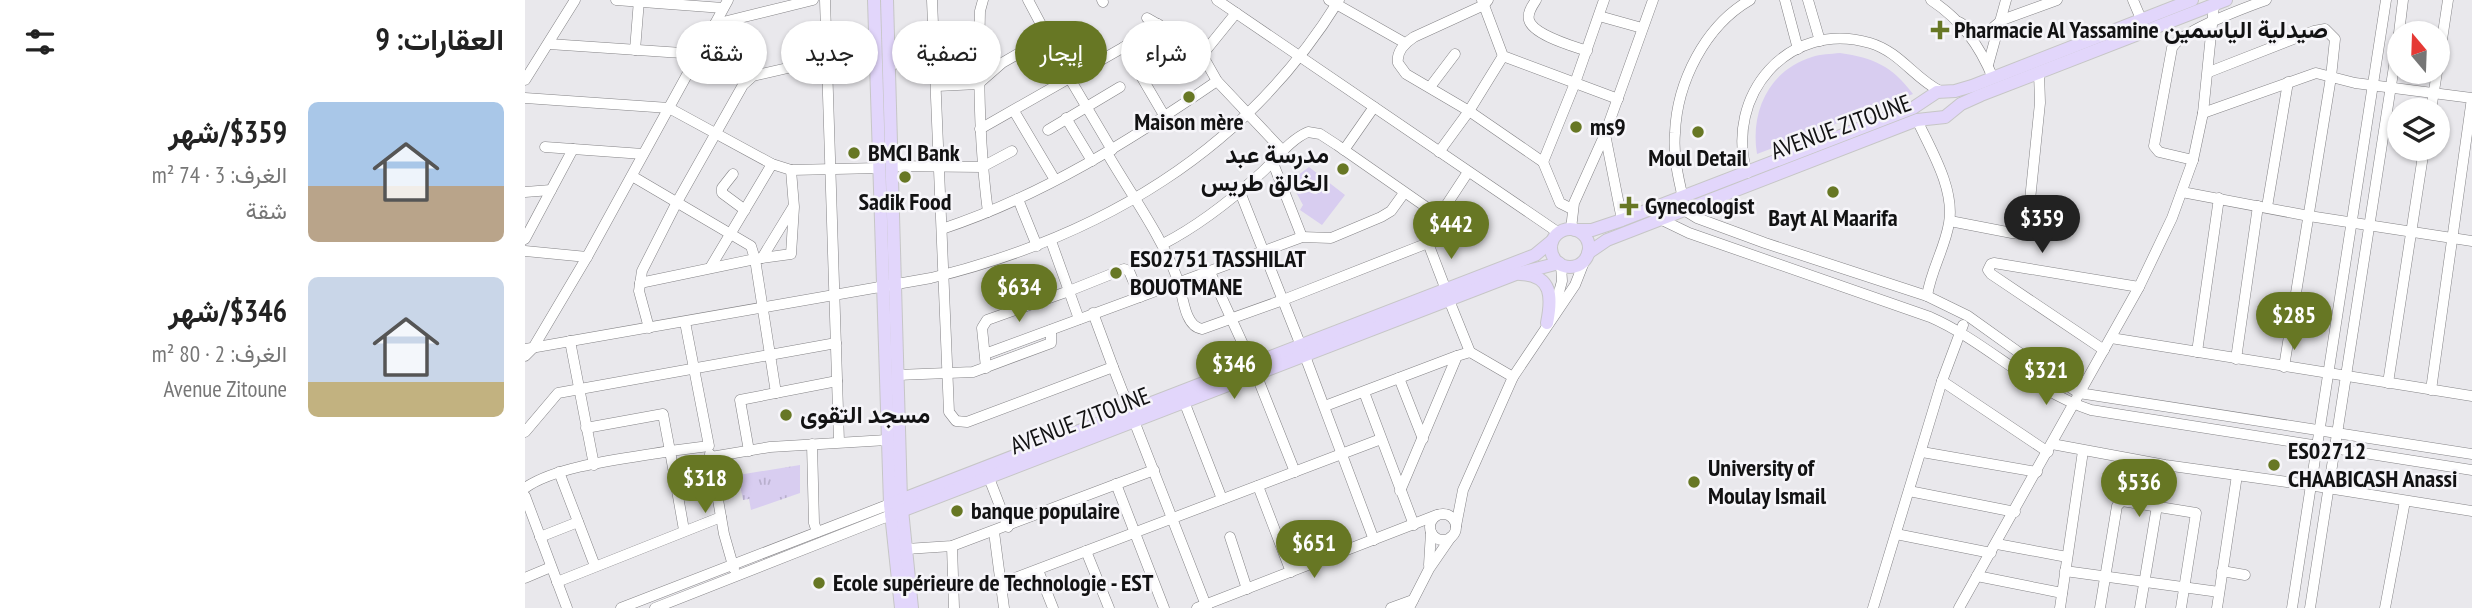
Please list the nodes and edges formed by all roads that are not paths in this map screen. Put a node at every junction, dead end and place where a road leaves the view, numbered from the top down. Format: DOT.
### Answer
graph roads {
  1 [pos="575,0"];
  2 [pos="616,0"];
  3 [pos="813,0"];
  4 [pos="825,0"];
  5 [pos="874,0"];
  6 [pos="887,0"];
  7 [pos="932,0"];
  8 [pos="983,0"];
  9 [pos="1028,0"];
  10 [pos="1217,0"];
  11 [pos="1536,0"];
  12 [pos="1604,0"];
  13 [pos="1653,0"];
  14 [pos="1750,0"];
  15 [pos="1785,0"];
  16 [pos="1808,0"];
  17 [pos="1931,0"];
  18 [pos="2007,0"];
  19 [pos="2057,0"];
  20 [pos="2133,0"];
  21 [pos="2192,0"];
  22 [pos="2266,0"];
  23 [pos="2386,0"];
  24 [pos="2403,0"];
  25 [pos="2448,0"];
  26 [pos="639,1"];
  27 [pos="1335,2"];
  28 [pos="1485,2"];
  29 [pos="2220,2"];
  30 [pos="726,4"];
  31 [pos="1236,13"];
  32 [pos="1599,16"];
  33 [pos="1147,18"];
  34 [pos="2141,19"];
  35 [pos="2002,20"];
  36 [pos="717,21"];
  37 [pos="727,21"];
  38 [pos="826,21"];
  39 [pos="933,21"];
  40 [pos="980,21"];
  41 [pos="1040,21"];
  42 [pos="1152,21"];
  43 [pos="2213,21"];
  44 [pos="2401,21"];
  45 [pos="2445,21"];
  46 [pos="1959,22"];
  47 [pos="1642,28"];
  48 [pos="1820,41"];
  49 [pos="1405,43"];
  50 [pos="549,44"];
  51 [pos="1211,44"];
  52 [pos="1798,49"];
  53 [pos="635,50"];
  54 [pos="1587,51"];
  55 [pos="676,53"];
  56 [pos="1455,54"];
  57 [pos="1300,56"];
  58 [pos="1503,56"];
  59 [pos="888,64"];
  60 [pos="892,64"];
  61 [pos="1988,65"];
  62 [pos="781,69"];
  63 [pos="1211,71"];
  64 [pos="2039,72"];
  65 [pos="2209,72"];
  66 [pos="2331,77"];
  67 [pos="1993,78"];
  68 [pos="525,80"];
  69 [pos="1217,81"];
  70 [pos="2288,82"];
  71 [pos="1575,83"];
  72 [pos="681,84"];
  73 [pos="828,84"];
  74 [pos="978,84"];
  75 [pos="1061,84"];
  76 [pos="1073,84"];
  77 [pos="1146,84"];
  78 [pos="2393,84"];
  79 [pos="2435,84"];
  80 [pos="2373,85"];
  81 [pos="937,86"];
  82 [pos="1120,87"];
  83 [pos="2393,87"];
  84 [pos="1430,88"];
  85 [pos="2434,93"];
  86 [pos="1936,94"];
  87 [pos="525,98"];
  88 [pos="2433,98"];
  89 [pos="1618,99"];
  90 [pos="1085,106"];
  91 [pos="1374,107"];
  92 [pos="669,108"];
  93 [pos="1014,111"];
  94 [pos="1469,111"];
  95 [pos="1952,112"];
  96 [pos="2203,113"];
  97 [pos="1248,114"];
  98 [pos="1937,116"];
  99 [pos="1165,117"];
  100 [pos="1066,118"];
  101 [pos="1917,120"];
  102 [pos="980,129"];
  103 [pos="1048,130"];
  104 [pos="716,133"];
  105 [pos="1605,134"];
  106 [pos="545,147"];
  107 [pos="573,149"];
  108 [pos="1344,150"];
  109 [pos="1012,151"];
  110 [pos="1283,151"];
  111 [pos="1110,152"];
  112 [pos="1439,152"];
  113 [pos="643,154"];
  114 [pos="2193,160"];
  115 [pos="1092,161"];
  116 [pos="2422,161"];
  117 [pos="1543,162"];
  118 [pos="1273,163"];
  119 [pos="772,164"];
  120 [pos="885,167"];
  121 [pos="941,167"];
  122 [pos="982,167"];
  123 [pos="791,170"];
  124 [pos="831,170"];
  125 [pos="1468,172"];
  126 [pos="1747,173"];
  127 [pos="733,174"];
  128 [pos="632,176"];
  129 [pos="1055,180"];
  130 [pos="551,190"];
  131 [pos="525,192"];
  132 [pos="1240,192"];
  133 [pos="2182,192"];
  134 [pos="1404,193"];
  135 [pos="2219,198"];
  136 [pos="1017,199"];
  137 [pos="1135,199"];
  138 [pos="677,202"];
  139 [pos="1683,204"];
  140 [pos="2262,206"];
  141 [pos="794,207"];
  142 [pos="1572,209"];
  143 [pos="745,210"];
  144 [pos="988,212"];
  145 [pos="1439,216"];
  146 [pos="2309,216"];
  147 [pos="1697,218"];
  148 [pos="1660,219"];
  149 [pos="1622,220"];
  150 [pos="1950,221"];
  151 [pos="2352,223"];
  152 [pos="2371,226"];
  153 [pos="942,229"];
  154 [pos="2411,232"];
  155 [pos="731,233"];
  156 [pos="1564,233"];
  157 [pos="1689,233"];
  158 [pos="1302,237"];
  159 [pos="2452,238"];
  160 [pos="525,239"];
  161 [pos="1051,241"];
  162 [pos="2472,241"];
  163 [pos="1428,243"];
  164 [pos="1163,244"];
  165 [pos="1037,246"];
  166 [pos="525,251"];
  167 [pos="1263,251"];
  168 [pos="1587,255"];
  169 [pos="587,257"];
  170 [pos="759,259"];
  171 [pos="1560,264"];
  172 [pos="710,268"];
  173 [pos="1210,272"];
  174 [pos="945,274"];
  175 [pos="1516,274"];
  176 [pos="639,283"];
  177 [pos="1179,284"];
  178 [pos="888,286"];
  179 [pos="2139,287"];
  180 [pos="1069,291"];
  181 [pos="835,295"];
  182 [pos="1447,295"];
  183 [pos="1927,296"];
  184 [pos="1140,297"];
  185 [pos="1283,300"];
  186 [pos="763,308"];
  187 [pos="1093,313"];
  188 [pos="1968,316"];
  189 [pos="1550,318"];
  190 [pos="1079,319"];
  191 [pos="1230,319"];
  192 [pos="685,322"];
  193 [pos="649,328"];
  194 [pos="1051,330"];
  195 [pos="1959,330"];
  196 [pos="2111,338"];
  197 [pos="570,341"];
  198 [pos="836,343"];
  199 [pos="2104,350"];
  200 [pos="528,351"];
  201 [pos="1303,351"];
  202 [pos="1469,352"];
  203 [pos="2197,352"];
  204 [pos="769,355"];
  205 [pos="985,355"];
  206 [pos="1457,356"];
  207 [pos="2236,359"];
  208 [pos="2284,366"];
  209 [pos="1114,367"];
  210 [pos="694,368"];
  211 [pos="986,368"];
  212 [pos="1254,369"];
  213 [pos="2329,373"];
  214 [pos="947,375"];
  215 [pos="897,376"];
  216 [pos="2344,376"];
  217 [pos="1513,377"];
  218 [pos="1399,378"];
  219 [pos="837,380"];
  220 [pos="1942,381"];
  221 [pos="2388,383"];
  222 [pos="579,389"];
  223 [pos="2431,390"];
  224 [pos="1364,392"];
  225 [pos="776,393"];
  226 [pos="2080,393"];
  227 [pos="2472,396"];
  228 [pos="1185,404"];
  229 [pos="2073,404"];
  230 [pos="1325,406"];
  231 [pos="1133,416"];
  232 [pos="586,428"];
  233 [pos="2320,430"];
  234 [pos="525,432"];
  235 [pos="2336,433"];
  236 [pos="1381,439"];
  237 [pos="1423,439"];
  238 [pos="887,440"];
  239 [pos="839,442"];
  240 [pos="812,444"];
  241 [pos="2316,446"];
  242 [pos="2050,448"];
  243 [pos="2333,449"];
  244 [pos="670,451"];
  245 [pos="749,451"];
  246 [pos="2083,451"];
  247 [pos="710,452"];
  248 [pos="1922,452"];
  249 [pos="1342,454"];
  250 [pos="2472,454"];
  251 [pos="594,465"];
  252 [pos="1154,470"];
  253 [pos="2472,470"];
  254 [pos="559,472"];
  255 [pos="1295,472"];
  256 [pos="2038,472"];
  257 [pos="2237,475"];
  258 [pos="989,478"];
  259 [pos="1116,484"];
  260 [pos="2309,485"];
  261 [pos="1258,486"];
  262 [pos="525,488"];
  263 [pos="2328,488"];
  264 [pos="1463,490"];
  265 [pos="1400,491"];
  266 [pos="1909,491"];
  267 [pos="525,496"];
  268 [pos="1222,499"];
  269 [pos="2405,501"];
  270 [pos="2157,506"];
  271 [pos="896,508"];
  272 [pos="2472,511"];
  273 [pos="2015,512"];
  274 [pos="1439,515"];
  275 [pos="721,517"];
  276 [pos="1172,518"];
  277 [pos="579,522"];
  278 [pos="1417,524"];
  279 [pos="1456,526"];
  280 [pos="1008,527"];
  281 [pos="684,530"];
  282 [pos="1431,531"];
  283 [pos="817,532"];
  284 [pos="994,532"];
  285 [pos="1135,532"];
  286 [pos="1896,534"];
  287 [pos="540,537"];
  288 [pos="1230,537"];
  289 [pos="1451,537"];
  290 [pos="1374,540"];
  291 [pos="1997,544"];
  292 [pos="952,546"];
  293 [pos="906,550"];
  294 [pos="1086,551"];
  295 [pos="1991,553"];
  296 [pos="2067,557"];
  297 [pos="595,566"];
  298 [pos="551,567"];
  299 [pos="1429,569"];
  300 [pos="734,570"];
  301 [pos="1038,570"];
  302 [pos="2065,571"];
  303 [pos="2222,571"];
  304 [pos="1291,572"];
  305 [pos="2245,575"];
  306 [pos="1977,576"];
  307 [pos="2106,577"];
  308 [pos="525,578"];
  309 [pos="557,582"];
  310 [pos="2145,582"];
  311 [pos="1002,583"];
  312 [pos="2185,587"];
  313 [pos="1247,589"];
  314 [pos="2219,592"];
  315 [pos="2062,593"];
  316 [pos="1411,604"];
  317 [pos="1203,607"];
  318 [pos="567,608"];
  319 [pos="621,608"];
  320 [pos="655,608"];
  321 [pos="901,608"];
  322 [pos="912,608"];
  323 [pos="954,608"];
  324 [pos="1004,608"];
  325 [pos="1053,608"];
  326 [pos="1109,608"];
  327 [pos="1164,608"];
  328 [pos="1391,608"];
  329 [pos="1873,608"];
  330 [pos="1959,608"];
  331 [pos="2060,608"];
  332 [pos="2100,608"];
  333 [pos="2140,608"];
  334 [pos="2181,608"];
  335 [pos="2217,608"];
  336 [pos="2292,608"];
  337 [pos="2310,608"];
  338 [pos="2385,608"];
  1 -- 50 [label="street"];
  2 -- 26 [label="street"];
  3 -- 37 [label="street"];
  4 -- 38 [label="street"];
  5 -- 120 [label="main road"];
  6 -- 59 [label="main road"];
  7 -- 39 [label="street"];
  8 -- 40 [label="street"];
  9 -- 41 [label="street"];
  10 -- 31 [label="street"];
  11 -- 54 [label="street"];
  12 -- 32 [label="street"];
  13 -- 47 [label="street"];
  14 -- 139 [label="street"];
  15 -- 52 [label="street"];
  16 -- 48 [label="street"];
  17 -- 46 [label="street"];
  18 -- 35 [label="street"];
  19 -- 35 [label="street"];
  20 -- 34 [label="street"];
  21 -- 34 [label="main road, AVENUE ZITOUNE"];
  22 -- 43 [label="street"];
  23 -- 80 [label="street"];
  24 -- 44 [label="street"];
  25 -- 45 [label="street"];
  26 -- 30 [label="street"];
  26 -- 53 [label="street"];
  27 -- 49 [label="street"];
  27 -- 57 [label="street"];
  28 -- 49 [label="street"];
  28 -- 58 [label="street"];
  29 -- 43 [label="street"];
  29 -- 64 [label="main road, AVENUE ZITOUNE"];
  30 -- 36 [label="street"];
  31 -- 51 [label="street"];
  31 -- 57 [label="street"];
  32 -- 47 [label="street"];
  32 -- 54 [label="street"];
  33 -- 42 [label="street"];
  34 -- 67 [label="main road, AVENUE ZITOUNE"];
  35 -- 46 [label="street"];
  35 -- 61 [label="street"];
  43 -- 65 [label="street"];
  43 -- 114 [label="street"];
  46 -- 61 [label="street"];
  47 -- 89 [label="street"];
  48 -- 52 [label="street"];
  48 -- 86 [label="street"];
  49 -- 84 [label="street"];
  50 -- 53 [label="street"];
  50 -- 68 [label="street"];
  52 -- 126 [label="street"];
  53 -- 55 [label="street"];
  54 -- 71 [label="street"];
  56 -- 84 [label="street"];
  57 -- 91 [label="street"];
  57 -- 97 [label="street"];
  58 -- 71 [label="street"];
  58 -- 94 [label="street"];
  59 -- 60 [label="street"];
  59 -- 120 [label="main road"];
  61 -- 67 [label="street"];
  62 -- 104 [label="street"];
  63 -- 69 [label="street"];
  64 -- 95 [label="main road, AVENUE ZITOUNE"];
  64 -- 150 [label="street"];
  65 -- 66 [label="street"];
  65 -- 96 [label="street"];
  66 -- 70 [label="street"];
  66 -- 80 [label="street"];
  66 -- 146 [label="street"];
  67 -- 86 [label="main road, AVENUE ZITOUNE"];
  69 -- 97 [label="street"];
  69 -- 99 [label="street"];
  70 -- 96 [label="street"];
  70 -- 140 [label="street"];
  71 -- 89 [label="street"];
  71 -- 117 [label="street"];
  72 -- 92 [label="street"];
  73 -- 124 [label="street"];
  74 -- 81 [label="street"];
  74 -- 102 [label="street"];
  75 -- 93 [label="street"];
  76 -- 90 [label="street"];
  77 -- 99 [label="street"];
  78 -- 83 [label="street"];
  79 -- 85 [label="street"];
  80 -- 83 [label="street"];
  80 -- 151 [label="street"];
  81 -- 121 [label="street"];
  82 -- 90 [label="street"];
  83 -- 85 [label="street"];
  83 -- 152 [label="street"];
  84 -- 94 [label="street"];
  85 -- 88 [label="street"];
  85 -- 159 [label="street"];
  86 -- 95 [label="main road"];
  86 -- 98 [label="main road"];
  86 -- 126 [label="main road, AVENUE ZITOUNE"];
  87 -- 92 [label="street"];
  89 -- 105 [label="street"];
  90 -- 100 [label="street"];
  90 -- 111 [label="street"];
  91 -- 108 [label="street"];
  91 -- 112 [label="street"];
  92 -- 104 [label="street"];
  92 -- 113 [label="street"];
  93 -- 102 [label="street"];
  93 -- 129 [label="street"];
  94 -- 112 [label="street"];
  94 -- 117 [label="street"];
  95 -- 98 [label="main road, AVENUE ZITOUNE"];
  96 -- 114 [label="street"];
  97 -- 110 [label="street"];
  97 -- 137 [label="street"];
  98 -- 101 [label="main road, AVENUE ZITOUNE"];
  99 -- 111 [label="street"];
  100 -- 103 [label="street"];
  100 -- 115 [label="street"];
  101 -- 139 [label="main road, AVENUE ZITOUNE"];
  101 -- 150 [label="street"];
  102 -- 122 [label="street"];
  104 -- 119 [label="street"];
  104 -- 138 [label="street"];
  105 -- 142 [label="street"];
  105 -- 149 [label="street"];
  106 -- 107 [label="street"];
  107 -- 113 [label="street"];
  107 -- 130 [label="street"];
  108 -- 110 [label="street"];
  108 -- 134 [label="street"];
  109 -- 122 [label="street"];
  110 -- 118 [label="street"];
  111 -- 115 [label="street"];
  111 -- 137 [label="street"];
  112 -- 125 [label="street"];
  113 -- 128 [label="street"];
  114 -- 133 [label="street"];
  115 -- 129 [label="street"];
  116 -- 154 [label="street"];
  117 -- 142 [label="street"];
  118 -- 132 [label="street"];
  118 -- 158 [label="street"];
  119 -- 123 [label="street"];
  119 -- 143 [label="street"];
  120 -- 121 [label="street"];
  120 -- 124 [label="street"];
  120 -- 178 [label="main road"];
  121 -- 122 [label="street"];
  121 -- 153 [label="street"];
  122 -- 144 [label="street"];
  123 -- 124 [label="street"];
  123 -- 141 [label="street"];
  124 -- 181 [label="street"];
  125 -- 145 [label="street"];
  125 -- 156 [label="street"];
  126 -- 139 [label="main road, AVENUE ZITOUNE"];
  127 -- 143 [label="street"];
  128 -- 138 [label="street"];
  128 -- 169 [label="street"];
  129 -- 136 [label="street"];
  130 -- 131 [label="street"];
  130 -- 160 [label="street"];
  132 -- 164 [label="street"];
  132 -- 167 [label="street"];
  133 -- 135 [label="street"];
  133 -- 179 [label="street"];
  134 -- 145 [label="street"];
  134 -- 158 [label="street"];
  135 -- 140 [label="street"];
  135 -- 203 [label="street"];
  136 -- 144 [label="street"];
  136 -- 165 [label="street"];
  137 -- 161 [label="street"];
  137 -- 164 [label="street"];
  138 -- 155 [label="street"];
  138 -- 176 [label="street"];
  139 -- 147 [label="street"];
  139 -- 148 [label="main road, AVENUE ZITOUNE"];
  139 -- 149 [label="main road, AVENUE ZITOUNE"];
  140 -- 146 [label="street"];
  140 -- 207 [label="street"];
  141 -- 170 [label="street"];
  141 -- 170 [label="street"];
  142 -- 156 [label="street"];
  143 -- 155 [label="street"];
  144 -- 153 [label="street"];
  145 -- 163 [label="street"];
  146 -- 151 [label="street"];
  146 -- 208 [label="street"];
  147 -- 157 [label="street"];
  147 -- 183 [label="street"];
  148 -- 157 [label="street"];
  148 -- 168 [label="main road, AVENUE ZITOUNE"];
  149 -- 156 [label="main road, AVENUE ZITOUNE"];
  150 -- 183 [label="street"];
  151 -- 152 [label="street"];
  151 -- 213 [label="street"];
  152 -- 154 [label="street"];
  152 -- 216 [label="street"];
  153 -- 174 [label="street"];
  154 -- 159 [label="street"];
  154 -- 221 [label="street"];
  155 -- 170 [label="street"];
  155 -- 172 [label="street"];
  156 -- 168 [label="main road"];
  156 -- 171 [label="main road"];
  156 -- 182 [label="main road, AVENUE ZITOUNE"];
  157 -- 195 [label="street"];
  158 -- 167 [label="street"];
  159 -- 162 [label="street"];
  159 -- 223 [label="street"];
  161 -- 165 [label="street"];
  161 -- 180 [label="street"];
  163 -- 182 [label="street"];
  163 -- 185 [label="street"];
  164 -- 177 [label="street"];
  165 -- 174 [label="street"];
  166 -- 169 [label="street"];
  167 -- 173 [label="street"];
  167 -- 185 [label="street"];
  168 -- 171 [label="main road"];
  168 -- 189 [label="street"];
  169 -- 200 [label="street"];
  170 -- 172 [label="street"];
  170 -- 186 [label="street"];
  171 -- 175 [label="main road, AVENUE ZITOUNE"];
  171 -- 189 [label="street"];
  172 -- 176 [label="street"];
  173 -- 177 [label="street"];
  173 -- 191 [label="street"];
  174 -- 178 [label="street"];
  174 -- 214 [label="street"];
  175 -- 182 [label="main road, AVENUE ZITOUNE"];
  175 -- 189 [label="main road"];
  176 -- 193 [label="street"];
  177 -- 184 [label="street"];
  177 -- 191 [label="street"];
  178 -- 181 [label="street"];
  178 -- 215 [label="main road"];
  178 -- 238 [label="main road"];
  179 -- 196 [label="street"];
  179 -- 199 [label="street"];
  180 -- 184 [label="street"];
  180 -- 190 [label="street"];
  180 -- 205 [label="street"];
  181 -- 186 [label="street"];
  181 -- 198 [label="street"];
  182 -- 201 [label="main road, AVENUE ZITOUNE"];
  182 -- 202 [label="street"];
  183 -- 188 [label="street"];
  184 -- 187 [label="street"];
  185 -- 191 [label="street"];
  185 -- 201 [label="street"];
  186 -- 192 [label="street"];
  186 -- 204 [label="street"];
  187 -- 190 [label="street"];
  187 -- 209 [label="street"];
  188 -- 195 [label="street"];
  188 -- 226 [label="street"];
  189 -- 217 [label="street"];
  190 -- 194 [label="street"];
  191 -- 212 [label="street"];
  192 -- 193 [label="street"];
  192 -- 210 [label="street"];
  193 -- 197 [label="street"];
  194 -- 205 [label="street"];
  194 -- 211 [label="street"];
  195 -- 220 [label="street"];
  195 -- 229 [label="street"];
  196 -- 199 [label="street"];
  196 -- 203 [label="street"];
  197 -- 200 [label="street"];
  197 -- 222 [label="street"];
  198 -- 204 [label="street"];
  198 -- 219 [label="street"];
  199 -- 226 [label="street"];
  201 -- 212 [label="main road, AVENUE ZITOUNE"];
  201 -- 230 [label="street"];
  202 -- 206 [label="street"];
  202 -- 217 [label="street"];
  203 -- 207 [label="street"];
  204 -- 210 [label="street"];
  204 -- 225 [label="street"];
  205 -- 211 [label="street"];
  206 -- 218 [label="street"];
  206 -- 237 [label="street"];
  207 -- 208 [label="street"];
  208 -- 213 [label="street"];
  209 -- 214 [label="street"];
  209 -- 231 [label="street"];
  210 -- 222 [label="street"];
  210 -- 247 [label="street"];
  211 -- 214 [label="street"];
  212 -- 228 [label="main road, AVENUE ZITOUNE"];
  212 -- 231 [label="main road, AVENUE ZITOUNE"];
  212 -- 255 [label="street"];
  213 -- 216 [label="street"];
  213 -- 233 [label="street"];
  214 -- 215 [label="street"];
  215 -- 271 [label="main road"];
  216 -- 221 [label="street"];
  216 -- 235 [label="street"];
  217 -- 264 [label="street"];
  218 -- 224 [label="street"];
  218 -- 237 [label="street"];
  219 -- 225 [label="street"];
  219 -- 239 [label="street"];
  220 -- 242 [label="street"];
  220 -- 248 [label="street"];
  221 -- 223 [label="street"];
  222 -- 232 [label="street"];
  222 -- 234 [label="street"];
  223 -- 227 [label="street"];
  224 -- 230 [label="street"];
  224 -- 236 [label="street"];
  225 -- 245 [label="street"];
  226 -- 229 [label="street"];
  226 -- 233 [label="street"];
  228 -- 231 [label="main road, AVENUE ZITOUNE"];
  228 -- 268 [label="street"];
  229 -- 241 [label="street"];
  229 -- 242 [label="street"];
  230 -- 249 [label="street"];
  231 -- 252 [label="street"];
  231 -- 258 [label="main road, AVENUE ZITOUNE"];
  231 -- 271 [label="main road, AVENUE ZITOUNE"];
  232 -- 244 [label="street"];
  232 -- 251 [label="street"];
  233 -- 235 [label="street"];
  233 -- 241 [label="street"];
  235 -- 243 [label="street"];
  235 -- 250 [label="street"];
  236 -- 249 [label="street"];
  236 -- 265 [label="street"];
  237 -- 265 [label="street"];
  238 -- 239 [label="street"];
  238 -- 271 [label="main road"];
  239 -- 240 [label="street"];
  240 -- 245 [label="street"];
  240 -- 283 [label="street"];
  241 -- 243 [label="street"];
  241 -- 260 [label="street"];
  242 -- 246 [label="street"];
  242 -- 256 [label="street"];
  243 -- 253 [label="street"];
  243 -- 263 [label="street"];
  244 -- 247 [label="street"];
  244 -- 251 [label="street"];
  244 -- 281 [label="street"];
  245 -- 247 [label="street"];
  246 -- 257 [label="street"];
  246 -- 296 [label="street"];
  247 -- 275 [label="street"];
  248 -- 256 [label="street"];
  248 -- 266 [label="street"];
  249 -- 255 [label="street"];
  249 -- 290 [label="street"];
  251 -- 254 [label="street"];
  252 -- 259 [label="street"];
  252 -- 276 [label="street"];
  254 -- 262 [label="street"];
  254 -- 277 [label="street"];
  255 -- 261 [label="street"];
  256 -- 273 [label="street"];
  257 -- 260 [label="street"];
  257 -- 303 [label="street"];
  258 -- 271 [label="main road, AVENUE ZITOUNE"];
  258 -- 280 [label="street"];
  259 -- 280 [label="street"];
  259 -- 285 [label="street"];
  260 -- 263 [label="street"];
  260 -- 336 [label="street"];
  261 -- 268 [label="street"];
  261 -- 304 [label="street"];
  263 -- 269 [label="street"];
  263 -- 337 [label="street"];
  264 -- 274 [label="street"];
  264 -- 279 [label="street"];
  265 -- 278 [label="street"];
  266 -- 273 [label="street"];
  266 -- 286 [label="street"];
  267 -- 287 [label="street"];
  268 -- 276 [label="street"];
  269 -- 272 [label="street"];
  269 -- 338 [label="street"];
  270 -- 307 [label="street"];
  270 -- 310 [label="street"];
  270 -- 312 [label="street"];
  271 -- 283 [label="street"];
  271 -- 293 [label="main road"];
  271 -- 300 [label="street"];
  271 -- 321 [label="main road"];
  273 -- 291 [label="street"];
  274 -- 278 [label="street"];
  274 -- 279 [label="street"];
  274 -- 282 [label="street"];
  275 -- 281 [label="street"];
  275 -- 300 [label="street"];
  276 -- 285 [label="street"];
  276 -- 317 [label="street"];
  277 -- 287 [label="street"];
  277 -- 297 [label="street"];
  278 -- 282 [label="street"];
  278 -- 290 [label="street"];
  279 -- 289 [label="street"];
  280 -- 284 [label="street"];
  281 -- 297 [label="street"];
  282 -- 289 [label="street"];
  282 -- 299 [label="street"];
  283 -- 300 [label="street"];
  284 -- 292 [label="street"];
  284 -- 311 [label="street"];
  285 -- 294 [label="street"];
  285 -- 327 [label="street"];
  286 -- 295 [label="street"];
  286 -- 329 [label="street"];
  287 -- 298 [label="street"];
  288 -- 313 [label="street"];
  289 -- 299 [label="street"];
  290 -- 304 [label="street"];
  291 -- 295 [label="street"];
  291 -- 296 [label="street"];
  292 -- 293 [label="street"];
  292 -- 323 [label="street"];
  293 -- 322 [label="main road"];
  294 -- 301 [label="street"];
  294 -- 326 [label="street"];
  295 -- 306 [label="street"];
  296 -- 302 [label="street"];
  297 -- 309 [label="street"];
  298 -- 308 [label="street"];
  298 -- 309 [label="street"];
  299 -- 316 [label="street"];
  300 -- 319 [label="street"];
  300 -- 320 [label="street"];
  301 -- 311 [label="street"];
  301 -- 325 [label="street"];
  302 -- 307 [label="street"];
  302 -- 315 [label="street"];
  303 -- 305 [label="street"];
  303 -- 314 [label="street"];
  304 -- 313 [label="street"];
  306 -- 315 [label="street"];
  306 -- 330 [label="street"];
  307 -- 310 [label="street"];
  307 -- 332 [label="street"];
  309 -- 318 [label="street"];
  310 -- 312 [label="street"];
  310 -- 333 [label="street"];
  311 -- 324 [label="street"];
  312 -- 314 [label="street"];
  312 -- 334 [label="street"];
  313 -- 317 [label="street"];
  314 -- 335 [label="street"];
  315 -- 331 [label="street"];
  316 -- 328 [label="street"];
}
